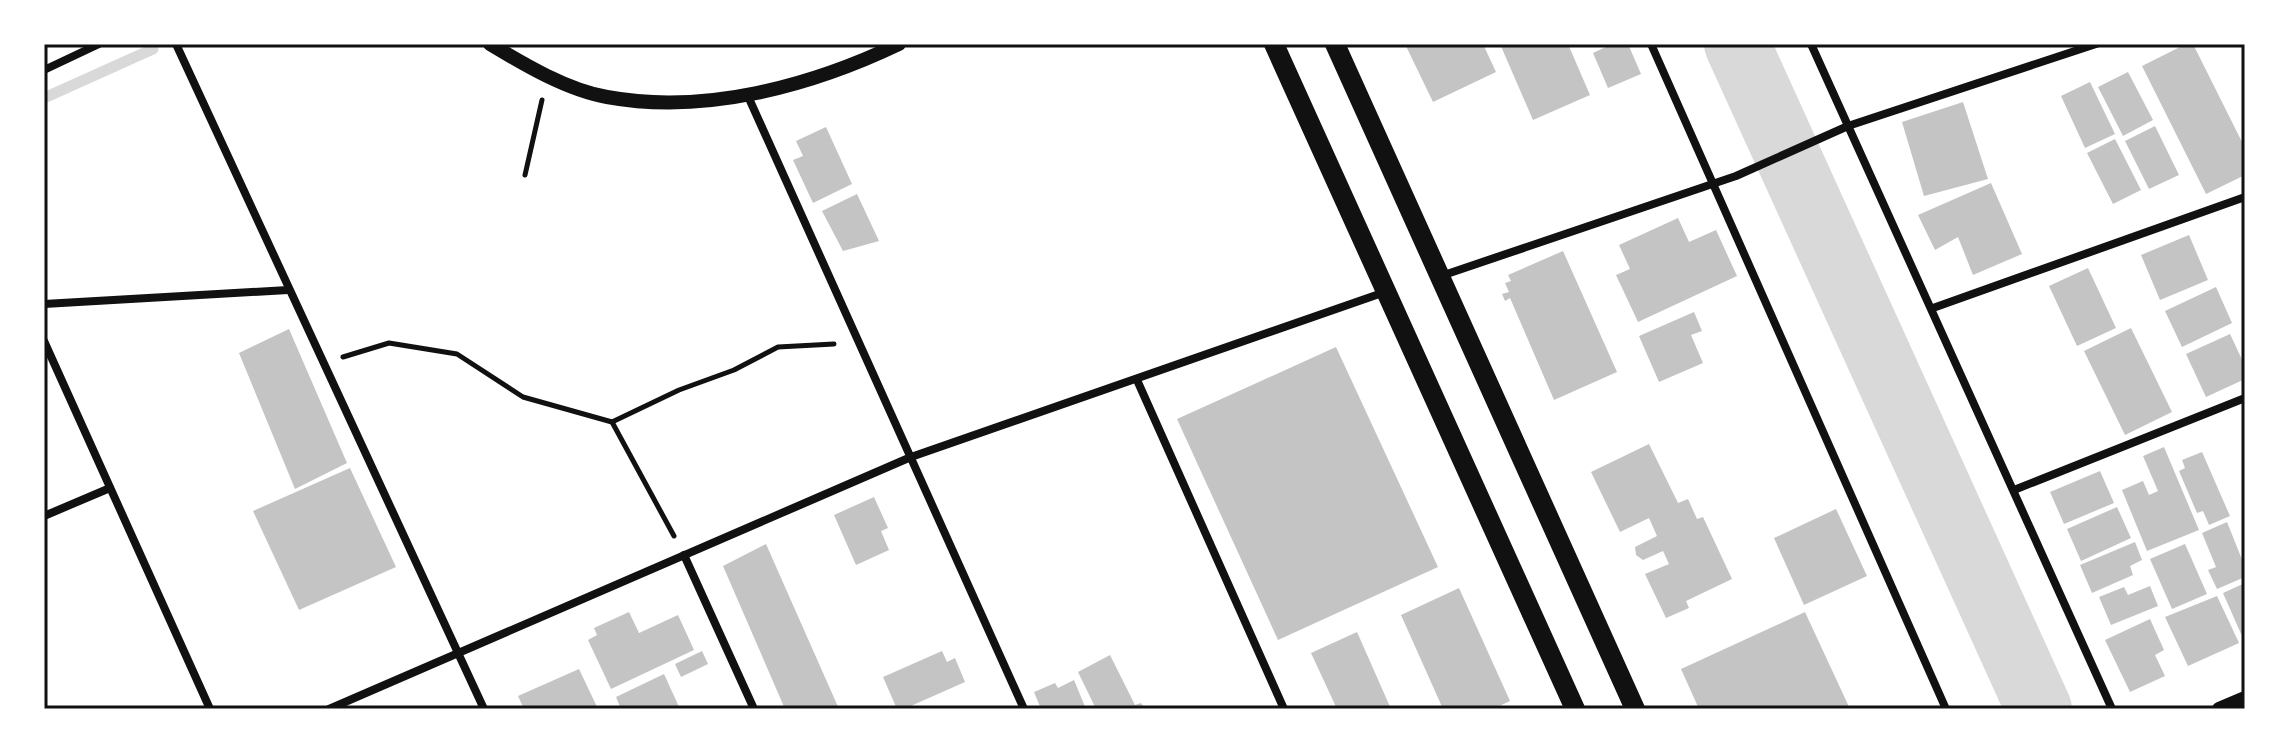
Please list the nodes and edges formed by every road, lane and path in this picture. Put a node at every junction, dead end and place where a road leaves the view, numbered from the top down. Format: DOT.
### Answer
graph roads {
  1 [pos="99,44"];
  2 [pos="176,44"];
  3 [pos="490,44"];
  4 [pos="899,44"];
  5 [pos="1274,44"];
  6 [pos="1335,44"];
  7 [pos="1651,44"];
  8 [pos="1811,44"];
  9 [pos="2096,44"];
  10 [pos="44,70"];
  11 [pos="544,92"];
  12 [pos="747,94"];
  13 [pos="1848,126"];
  14 [pos="525,175"];
  15 [pos="1715,184"];
  16 [pos="2245,197"];
  17 [pos="1440,276"];
  18 [pos="288,290"];
  19 [pos="1386,291"];
  20 [pos="44,304"];
  21 [pos="1933,308"];
  22 [pos="44,341"];
  23 [pos="858,342"];
  24 [pos="323,364"];
  25 [pos="1137,380"];
  26 [pos="2245,398"];
  27 [pos="612,422"];
  28 [pos="911,457"];
  29 [pos="110,488"];
  30 [pos="2014,490"];
  31 [pos="44,516"];
  32 [pos="684,555"];
  33 [pos="459,652"];
  34 [pos="2245,698"];
  35 [pos="210,709"];
  36 [pos="329,709"];
  37 [pos="484,709"];
  38 [pos="754,709"];
  39 [pos="1024,709"];
  40 [pos="1284,709"];
  41 [pos="1575,709"];
  42 [pos="1635,709"];
  43 [pos="1946,709"];
  44 [pos="2112,709"];
  45 [pos="2219,709"];
  1 -- 10 [label="street"];
  2 -- 18 [label="street"];
  3 -- 12 [label="street"];
  4 -- 12 [label="street"];
  5 -- 19 [label="main road"];
  6 -- 17 [label="main road"];
  7 -- 15 [label="street"];
  8 -- 13 [label="street"];
  9 -- 13 [label="street"];
  11 -- 14 [label="path"];
  12 -- 23 [label="street"];
  13 -- 15 [label="street"];
  13 -- 21 [label="street"];
  15 -- 17 [label="street"];
  15 -- 43 [label="street"];
  16 -- 21 [label="street"];
  17 -- 42 [label="main road"];
  18 -- 20 [label="street"];
  18 -- 24 [label="street"];
  19 -- 25 [label="street"];
  19 -- 41 [label="main road"];
  21 -- 30 [label="street"];
  22 -- 29 [label="street"];
  23 -- 27 [label="path"];
  23 -- 28 [label="street"];
  24 -- 27 [label="path"];
  24 -- 33 [label="street"];
  25 -- 28 [label="street"];
  25 -- 40 [label="street"];
  26 -- 30 [label="street"];
  27 -- 32 [label="path"];
  28 -- 32 [label="street"];
  28 -- 39 [label="street"];
  29 -- 31 [label="street"];
  29 -- 35 [label="street"];
  30 -- 44 [label="street"];
  32 -- 33 [label="street"];
  32 -- 38 [label="street"];
  33 -- 36 [label="street"];
  33 -- 37 [label="street"];
  34 -- 45 [label="street"];
}
